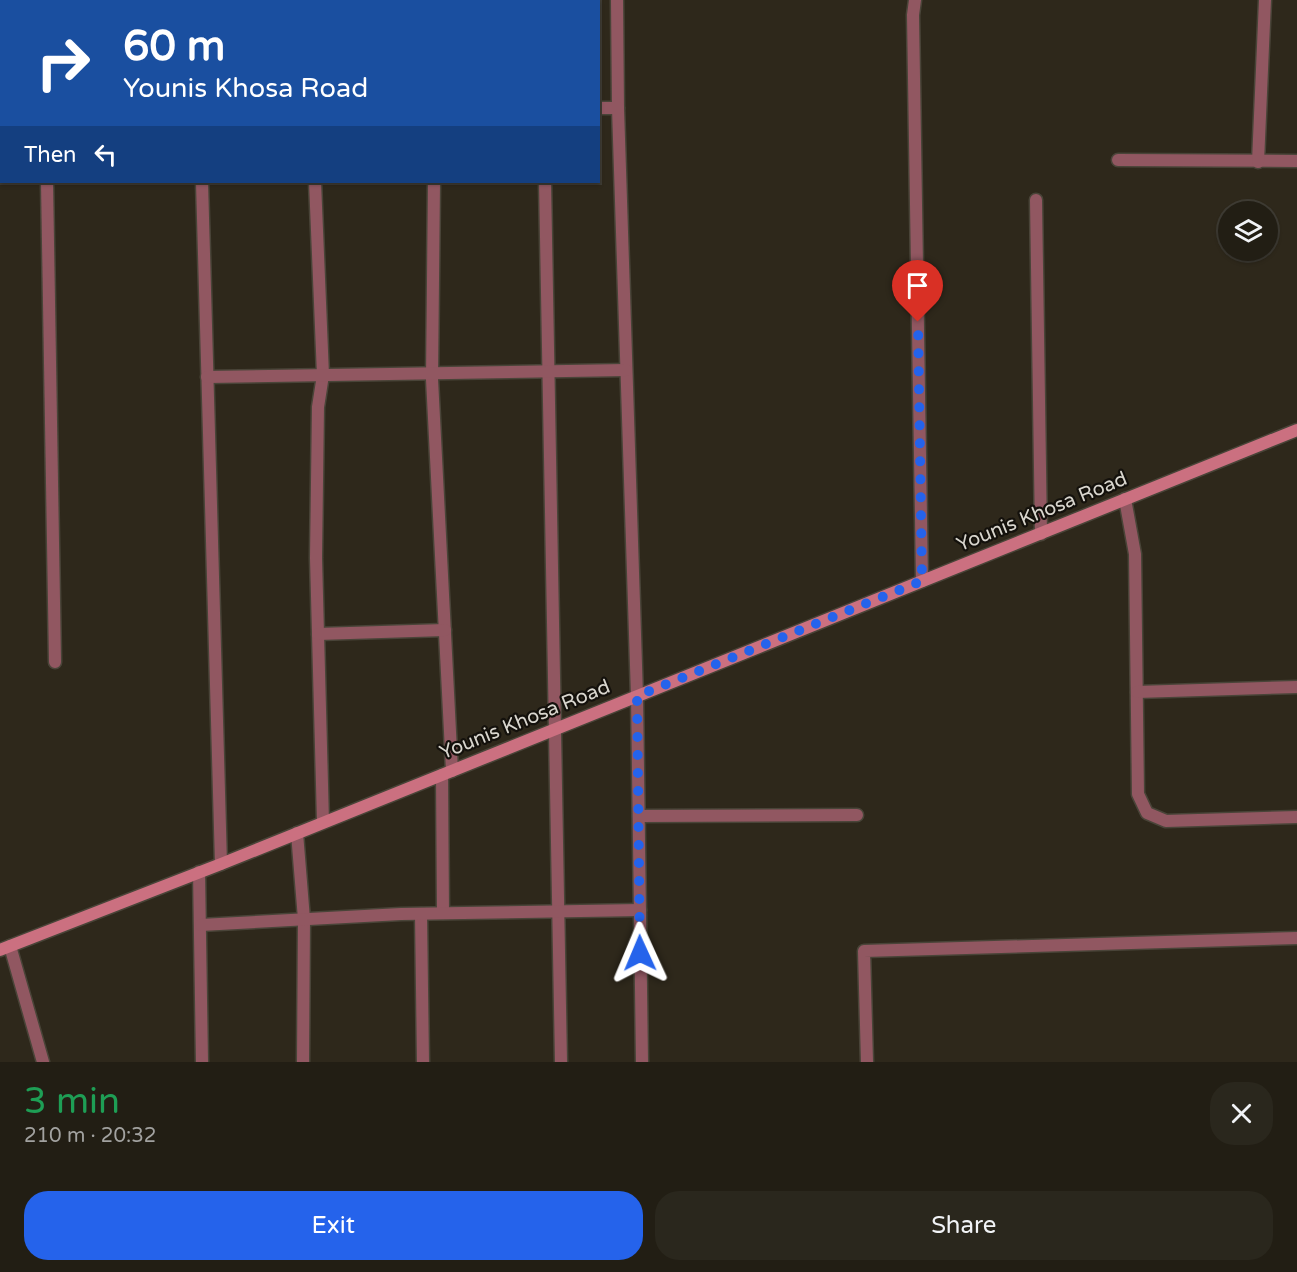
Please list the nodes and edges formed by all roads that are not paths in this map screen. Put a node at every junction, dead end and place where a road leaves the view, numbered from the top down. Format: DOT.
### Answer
graph roads {
  1 [pos="617,0"];
  2 [pos="915,0"];
  3 [pos="1265,0"];
  4 [pos="600,108"];
  5 [pos="618,108"];
  6 [pos="1118,160"];
  7 [pos="1297,161"];
  8 [pos="1257,162"];
  9 [pos="46,183"];
  10 [pos="202,183"];
  11 [pos="315,183"];
  12 [pos="434,183"];
  13 [pos="545,183"];
  14 [pos="1036,200"];
  15 [pos="549,370"];
  16 [pos="626,370"];
  17 [pos="432,372"];
  18 [pos="323,375"];
  19 [pos="207,377"];
  20 [pos="1297,430"];
  21 [pos="1125,499"];
  22 [pos="1041,534"];
  23 [pos="922,581"];
  24 [pos="445,630"];
  25 [pos="318,634"];
  26 [pos="55,662"];
  27 [pos="1297,687"];
  28 [pos="1137,692"];
  29 [pos="637,696"];
  30 [pos="556,728"];
  31 [pos="447,773"];
  32 [pos="857,815"];
  33 [pos="639,816"];
  34 [pos="1297,817"];
  35 [pos="323,822"];
  36 [pos="297,833"];
  37 [pos="220,864"];
  38 [pos="200,872"];
  39 [pos="640,910"];
  40 [pos="557,911"];
  41 [pos="421,914"];
  42 [pos="443,914"];
  43 [pos="304,919"];
  44 [pos="201,925"];
  45 [pos="1297,938"];
  46 [pos="5,948"];
  47 [pos="43,1062"];
  48 [pos="201,1062"];
  49 [pos="303,1062"];
  50 [pos="423,1062"];
  51 [pos="561,1062"];
  52 [pos="642,1062"];
  53 [pos="867,1062"];
  1 -- 5 [label="street"];
  2 -- 23 [label="street"];
  3 -- 8 [label="street"];
  4 -- 5 [label="street"];
  5 -- 16 [label="street"];
  6 -- 8 [label="street"];
  7 -- 8 [label="street"];
  9 -- 26 [label="street"];
  10 -- 19 [label="street"];
  11 -- 18 [label="street"];
  12 -- 17 [label="street"];
  13 -- 15 [label="street"];
  14 -- 22 [label="street"];
  15 -- 16 [label="street"];
  15 -- 17 [label="street"];
  15 -- 30 [label="street"];
  16 -- 29 [label="street"];
  17 -- 18 [label="street"];
  17 -- 24 [label="street"];
  18 -- 19 [label="street"];
  18 -- 25 [label="street"];
  19 -- 37 [label="street"];
  20 -- 21 [label="street, Younis Khosa Road"];
  21 -- 22 [label="street, Younis Khosa Road"];
  21 -- 28 [label="street"];
  22 -- 23 [label="street, Younis Khosa Road"];
  23 -- 29 [label="street, Younis Khosa Road"];
  24 -- 25 [label="street"];
  24 -- 31 [label="street"];
  25 -- 35 [label="street"];
  27 -- 28 [label="street"];
  28 -- 34 [label="street"];
  29 -- 30 [label="street, Younis Khosa Road"];
  29 -- 33 [label="street"];
  30 -- 31 [label="street, Younis Khosa Road"];
  30 -- 40 [label="street"];
  31 -- 35 [label="street, Younis Khosa Road"];
  31 -- 42 [label="street"];
  32 -- 33 [label="street"];
  33 -- 39 [label="street"];
  35 -- 36 [label="street, Younis Khosa Road"];
  36 -- 37 [label="street, Younis Khosa Road"];
  36 -- 43 [label="street"];
  37 -- 38 [label="street, Younis Khosa Road"];
  38 -- 44 [label="street"];
  38 -- 46 [label="street, Younis Khosa Road"];
  39 -- 40 [label="street"];
  39 -- 52 [label="street"];
  40 -- 42 [label="street"];
  40 -- 51 [label="street"];
  41 -- 42 [label="street"];
  41 -- 43 [label="street"];
  41 -- 50 [label="street"];
  43 -- 44 [label="street"];
  43 -- 49 [label="street"];
  44 -- 48 [label="street"];
  45 -- 53 [label="street"];
  46 -- 47 [label="street"];
}
